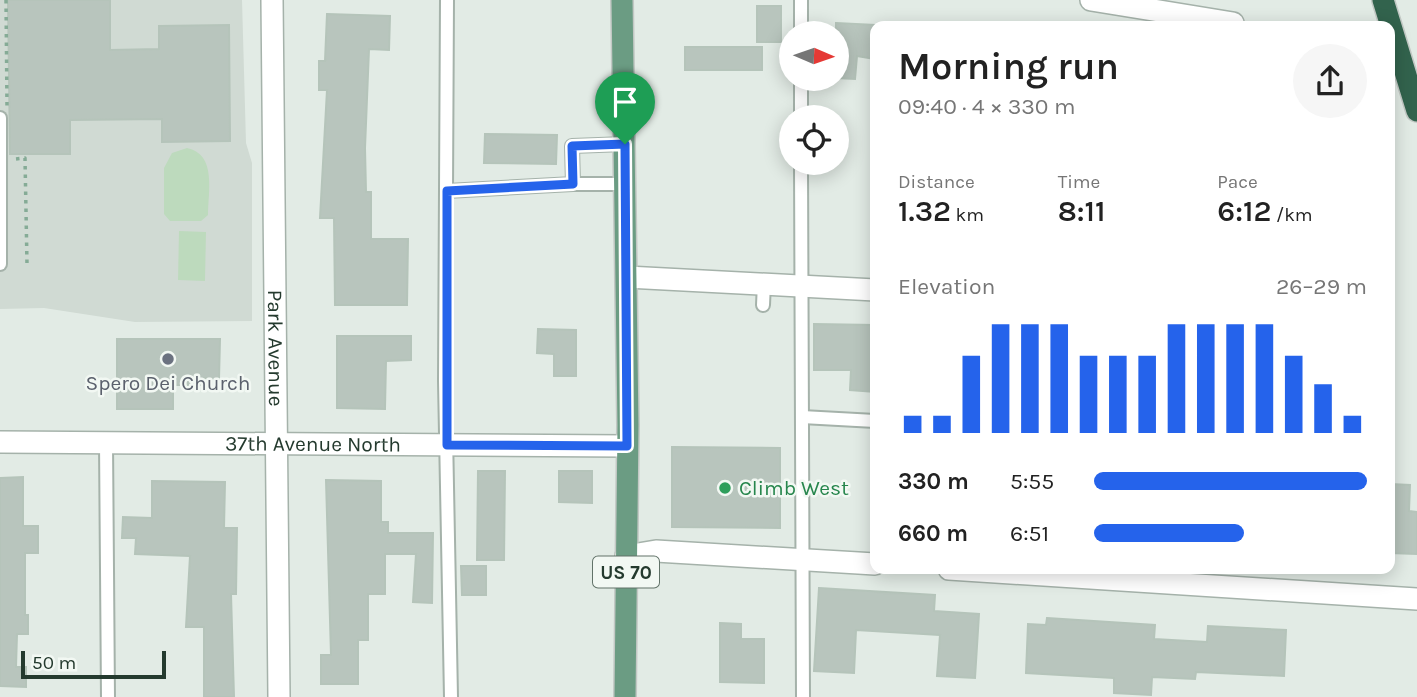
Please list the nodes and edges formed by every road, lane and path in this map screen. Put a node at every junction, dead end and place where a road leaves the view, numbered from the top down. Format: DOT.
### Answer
graph roads {
  1 [pos="272,0"];
  2 [pos="447,0"];
  3 [pos="622,0"];
  4 [pos="801,0"];
  5 [pos="1091,0"];
  6 [pos="1383,0"];
  7 [pos="801,21"];
  8 [pos="1221,21"];
  9 [pos="1389,21"];
  10 [pos="1395,39"];
  11 [pos="1417,111"];
  12 [pos="0,117"];
  13 [pos="625,144"];
  14 [pos="801,175"];
  15 [pos="573,184"];
  16 [pos="626,184"];
  17 [pos="447,191"];
  18 [pos="0,264"];
  19 [pos="627,277"];
  20 [pos="764,283"];
  21 [pos="802,286"];
  22 [pos="870,290"];
  23 [pos="763,305"];
  24 [pos="802,417"];
  25 [pos="870,421"];
  26 [pos="0,442"];
  27 [pos="106,442"];
  28 [pos="279,443"];
  29 [pos="447,445"];
  30 [pos="627,446"];
  31 [pos="626,556"];
  32 [pos="803,559"];
  33 [pos="870,564"];
  34 [pos="1027,574"];
  35 [pos="1417,599"];
  36 [pos="108,697"];
  37 [pos="279,697"];
  38 [pos="451,697"];
  39 [pos="625,697"];
  40 [pos="803,697"];
  1 -- 28 [label="street, Park Avenue"];
  2 -- 17 [label="lane"];
  3 -- 13 [label="main road, US 70"];
  4 -- 7 [label="lane"];
  5 -- 8 [label="street"];
  6 -- 9 [label="highway"];
  10 -- 11 [label="highway"];
  12 -- 18 [label="lane"];
  13 -- 15 [label="lane"];
  13 -- 16 [label="main road, US 70"];
  14 -- 21 [label="lane"];
  15 -- 16 [label="lane"];
  15 -- 17 [label="lane"];
  16 -- 19 [label="main road, US 70"];
  17 -- 29 [label="lane"];
  19 -- 20 [label="street"];
  19 -- 30 [label="main road, US 70"];
  20 -- 21 [label="street"];
  20 -- 23 [label="lane"];
  21 -- 22 [label="street"];
  21 -- 24 [label="lane"];
  24 -- 25 [label="lane"];
  24 -- 32 [label="lane"];
  26 -- 27 [label="street, 37th Avenue North"];
  27 -- 28 [label="street, 37th Avenue North"];
  27 -- 36 [label="lane"];
  28 -- 29 [label="street, 37th Avenue North"];
  28 -- 37 [label="street, Park Avenue"];
  29 -- 30 [label="street, 37th Avenue North"];
  29 -- 38 [label="lane"];
  30 -- 31 [label="main road, US 70"];
  31 -- 32 [label="street"];
  31 -- 39 [label="main road, US 70"];
  32 -- 33 [label="street"];
  32 -- 40 [label="lane"];
  34 -- 35 [label="street"];
}
